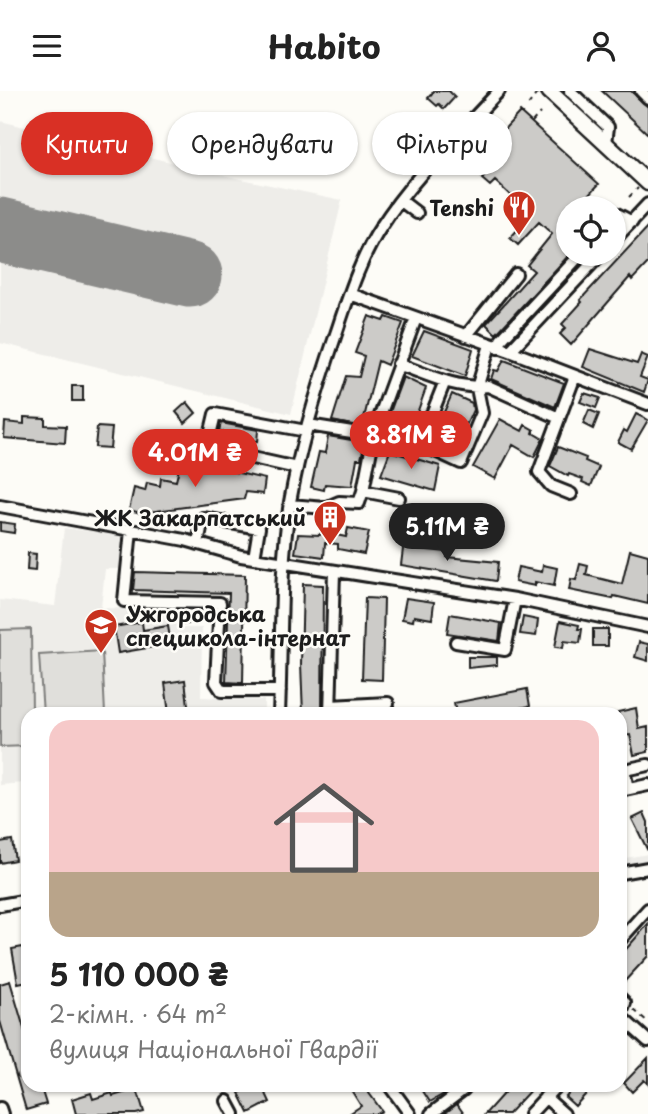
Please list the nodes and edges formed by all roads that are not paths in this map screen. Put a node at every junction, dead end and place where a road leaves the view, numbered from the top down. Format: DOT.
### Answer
graph roads {
  1 [pos="499,91"];
  2 [pos="549,91"];
  3 [pos="570,91"];
  4 [pos="641,91"];
  5 [pos="648,98"];
  6 [pos="606,143"];
  7 [pos="643,184"];
  8 [pos="400,200"];
  9 [pos="648,204"];
  10 [pos="417,213"];
  11 [pos="626,219"];
  12 [pos="632,222"];
  13 [pos="626,228"];
  14 [pos="570,266"];
  15 [pos="590,266"];
  16 [pos="516,274"];
  17 [pos="350,294"];
  18 [pos="416,318"];
  19 [pos="466,336"];
  20 [pos="494,346"];
  21 [pos="510,351"];
  22 [pos="398,364"];
  23 [pos="575,376"];
  24 [pos="445,380"];
  25 [pos="477,388"];
  26 [pos="648,404"];
  27 [pos="559,418"];
  28 [pos="307,428"];
  29 [pos="375,429"];
  30 [pos="352,432"];
  31 [pos="420,444"];
  32 [pos="297,468"];
  33 [pos="363,491"];
  34 [pos="571,494"];
  35 [pos="399,498"];
  36 [pos="290,505"];
  37 [pos="0,506"];
  38 [pos="131,530"];
  39 [pos="198,544"];
  40 [pos="254,558"];
  41 [pos="285,563"];
  42 [pos="334,571"];
  43 [pos="515,599"];
  44 [pos="648,627"];
  45 [pos="456,642"];
  46 [pos="279,691"];
  47 [pos="388,703"];
  48 [pos="279,707"];
  49 [pos="330,707"];
  50 [pos="355,707"];
  51 [pos="648,765"];
  52 [pos="627,767"];
  53 [pos="648,785"];
  54 [pos="627,789"];
  55 [pos="648,868"];
  56 [pos="627,872"];
  57 [pos="21,901"];
  58 [pos="0,905"];
  59 [pos="648,909"];
  60 [pos="627,932"];
  61 [pos="627,1022"];
  62 [pos="648,1041"];
  63 [pos="394,1092"];
  64 [pos="460,1092"];
  65 [pos="550,1092"];
  66 [pos="545,1097"];
  67 [pos="227,1101"];
  68 [pos="0,1108"];
  69 [pos="2,1114"];
  70 [pos="234,1114"];
  71 [pos="410,1114"];
  72 [pos="431,1114"];
  73 [pos="530,1114"];
  74 [pos="564,1114"];
  1 -- 8 [label="street"];
  2 -- 6 [label="main road"];
  3 -- 6 [label="street"];
  4 -- 5 [label="street"];
  6 -- 7 [label="main road"];
  8 -- 10 [label="street"];
  8 -- 17 [label="street"];
  9 -- 12 [label="street"];
  11 -- 12 [label="street"];
  12 -- 13 [label="street"];
  14 -- 20 [label="street"];
  15 -- 21 [label="street"];
  16 -- 19 [label="street"];
  17 -- 18 [label="street"];
  17 -- 28 [label="street"];
  18 -- 19 [label="street"];
  18 -- 22 [label="street"];
  19 -- 20 [label="street"];
  20 -- 21 [label="street"];
  20 -- 25 [label="street"];
  21 -- 23 [label="street"];
  22 -- 24 [label="street"];
  22 -- 29 [label="street"];
  23 -- 26 [label="street"];
  23 -- 27 [label="street"];
  24 -- 25 [label="street"];
  24 -- 31 [label="street"];
  25 -- 27 [label="street"];
  25 -- 31 [label="street"];
  27 -- 34 [label="street"];
  28 -- 30 [label="street"];
  28 -- 32 [label="street"];
  28 -- 32 [label="street"];
  29 -- 31 [label="street"];
  29 -- 33 [label="street"];
  32 -- 36 [label="street"];
  33 -- 35 [label="street"];
  33 -- 36 [label="street"];
  36 -- 41 [label="street"];
  37 -- 38 [label="street"];
  38 -- 39 [label="street"];
  38 -- 46 [label="street"];
  39 -- 40 [label="street"];
  39 -- 40 [label="street"];
  40 -- 41 [label="street"];
  41 -- 42 [label="street"];
  41 -- 46 [label="street"];
  42 -- 43 [label="street"];
  42 -- 49 [label="street"];
  43 -- 44 [label="street"];
  43 -- 45 [label="street"];
  46 -- 48 [label="street"];
  47 -- 50 [label="street"];
  51 -- 52 [label="street"];
  53 -- 54 [label="street"];
  55 -- 56 [label="street"];
  57 -- 58 [label="street"];
  59 -- 60 [label="street"];
  61 -- 62 [label="street"];
  63 -- 71 [label="street"];
  64 -- 72 [label="street"];
  65 -- 66 [label="street"];
  66 -- 73 [label="street"];
  66 -- 74 [label="street"];
  67 -- 70 [label="street"];
  68 -- 69 [label="street"];
}
